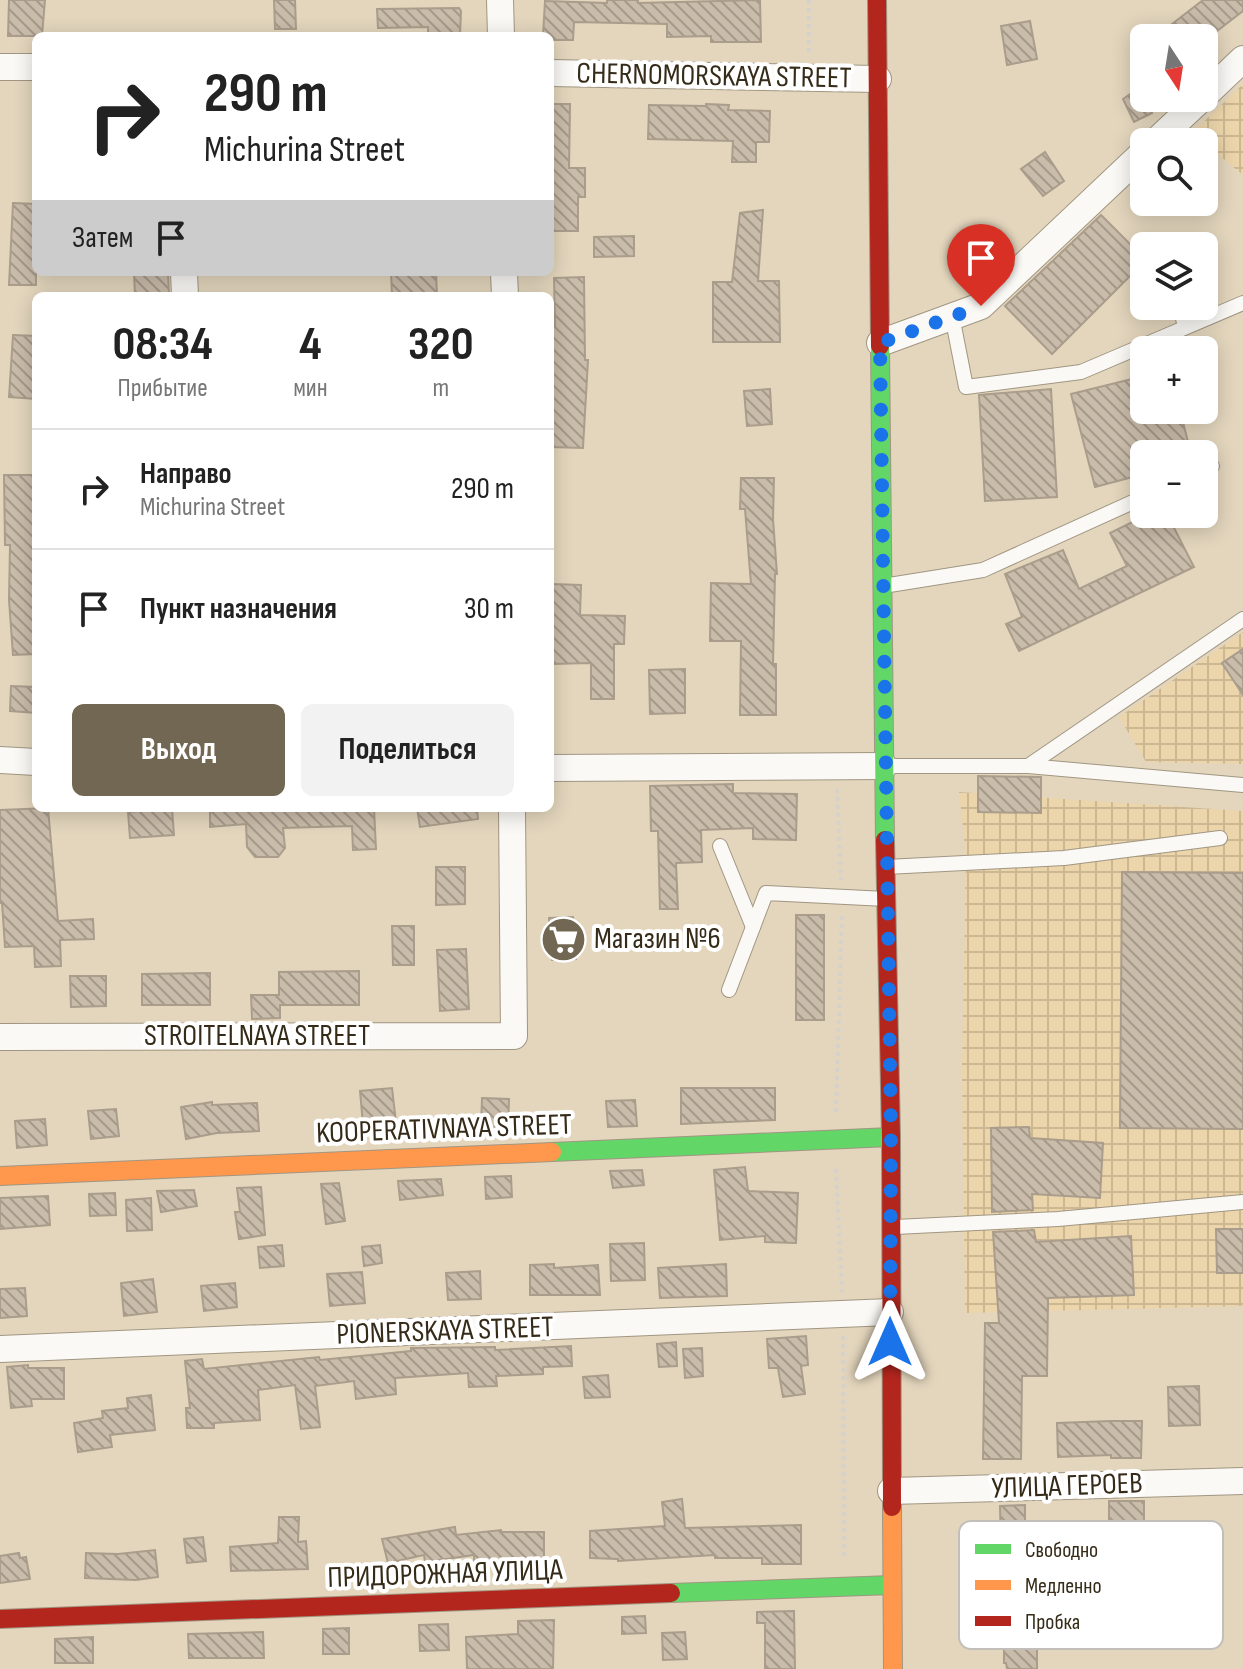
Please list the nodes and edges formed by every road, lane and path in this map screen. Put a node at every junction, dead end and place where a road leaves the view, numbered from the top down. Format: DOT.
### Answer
graph roads {
  1 [pos="500,0"];
  2 [pos="809,0"];
  3 [pos="877,0"];
  4 [pos="501,32"];
  5 [pos="1243,59"];
  6 [pos="0,67"];
  7 [pos="32,67"];
  8 [pos="554,73"];
  9 [pos="809,78"];
  10 [pos="878,79"];
  11 [pos="1218,83"];
  12 [pos="1187,112"];
  13 [pos="1170,128"];
  14 [pos="1130,165"];
  15 [pos="1243,303"];
  16 [pos="952,316"];
  17 [pos="1183,320"];
  18 [pos="1185,327"];
  19 [pos="880,343"];
  20 [pos="1130,503"];
  21 [pos="882,586"];
  22 [pos="1243,619"];
  23 [pos="0,760"];
  24 [pos="32,762"];
  25 [pos="884,766"];
  26 [pos="1028,766"];
  27 [pos="836,767"];
  28 [pos="554,768"];
  29 [pos="1243,785"];
  30 [pos="512,812"];
  31 [pos="1220,838"];
  32 [pos="720,846"];
  33 [pos="886,867"];
  34 [pos="841,897"];
  35 [pos="886,899"];
  36 [pos="753,927"];
  37 [pos="729,990"];
  38 [pos="0,1037"];
  39 [pos="891,1137"];
  40 [pos="835,1140"];
  41 [pos="0,1176"];
  42 [pos="1243,1202"];
  43 [pos="890,1227"];
  44 [pos="890,1312"];
  45 [pos="843,1314"];
  46 [pos="0,1349"];
  47 [pos="1243,1481"];
  48 [pos="891,1491"];
  49 [pos="892,1585"];
  50 [pos="844,1587"];
  51 [pos="0,1619"];
  52 [pos="893,1669"];
  1 -- 4 [label="street"];
  2 -- 9 [label="path"];
  3 -- 10 [label="street"];
  5 -- 11 [label="street"];
  6 -- 7 [label="street"];
  8 -- 9 [label="street, CHERNOMORSKAYA STREET"];
  9 -- 10 [label="street, CHERNOMORSKAYA STREET"];
  10 -- 19 [label="street"];
  12 -- 13 [label="street"];
  14 -- 16 [label="street"];
  15 -- 18 [label="lane"];
  16 -- 18 [label="lane"];
  16 -- 19 [label="street"];
  17 -- 18 [label="lane"];
  19 -- 21 [label="street"];
  20 -- 21 [label="lane"];
  21 -- 25 [label="street"];
  22 -- 26 [label="lane"];
  23 -- 24 [label="street"];
  25 -- 26 [label="lane"];
  25 -- 27 [label="street"];
  25 -- 33 [label="street"];
  26 -- 29 [label="lane"];
  27 -- 28 [label="street"];
  27 -- 34 [label="path"];
  30 -- 38 [label="street, STROITELNAYA STREET"];
  31 -- 33 [label="lane"];
  32 -- 36 [label="lane"];
  33 -- 35 [label="street"];
  34 -- 35 [label="lane"];
  34 -- 36 [label="lane"];
  34 -- 40 [label="path"];
  35 -- 39 [label="street"];
  36 -- 37 [label="lane"];
  39 -- 40 [label="street, KOOPERATIVNAYA STREET"];
  39 -- 43 [label="street"];
  40 -- 41 [label="street, KOOPERATIVNAYA STREET"];
  40 -- 45 [label="path"];
  42 -- 43 [label="lane"];
  43 -- 44 [label="street"];
  44 -- 45 [label="street, PIONERSKAYA STREET"];
  44 -- 48 [label="street"];
  45 -- 46 [label="street, PIONERSKAYA STREET"];
  45 -- 50 [label="path"];
  47 -- 48 [label="street, УЛИЦА ГЕРОЕВ"];
  48 -- 49 [label="street"];
  49 -- 50 [label="street, ПРИДОРОЖНАЯ УЛИЦА"];
  49 -- 52 [label="street"];
  50 -- 51 [label="street, ПРИДОРОЖНАЯ УЛИЦА"];
}
